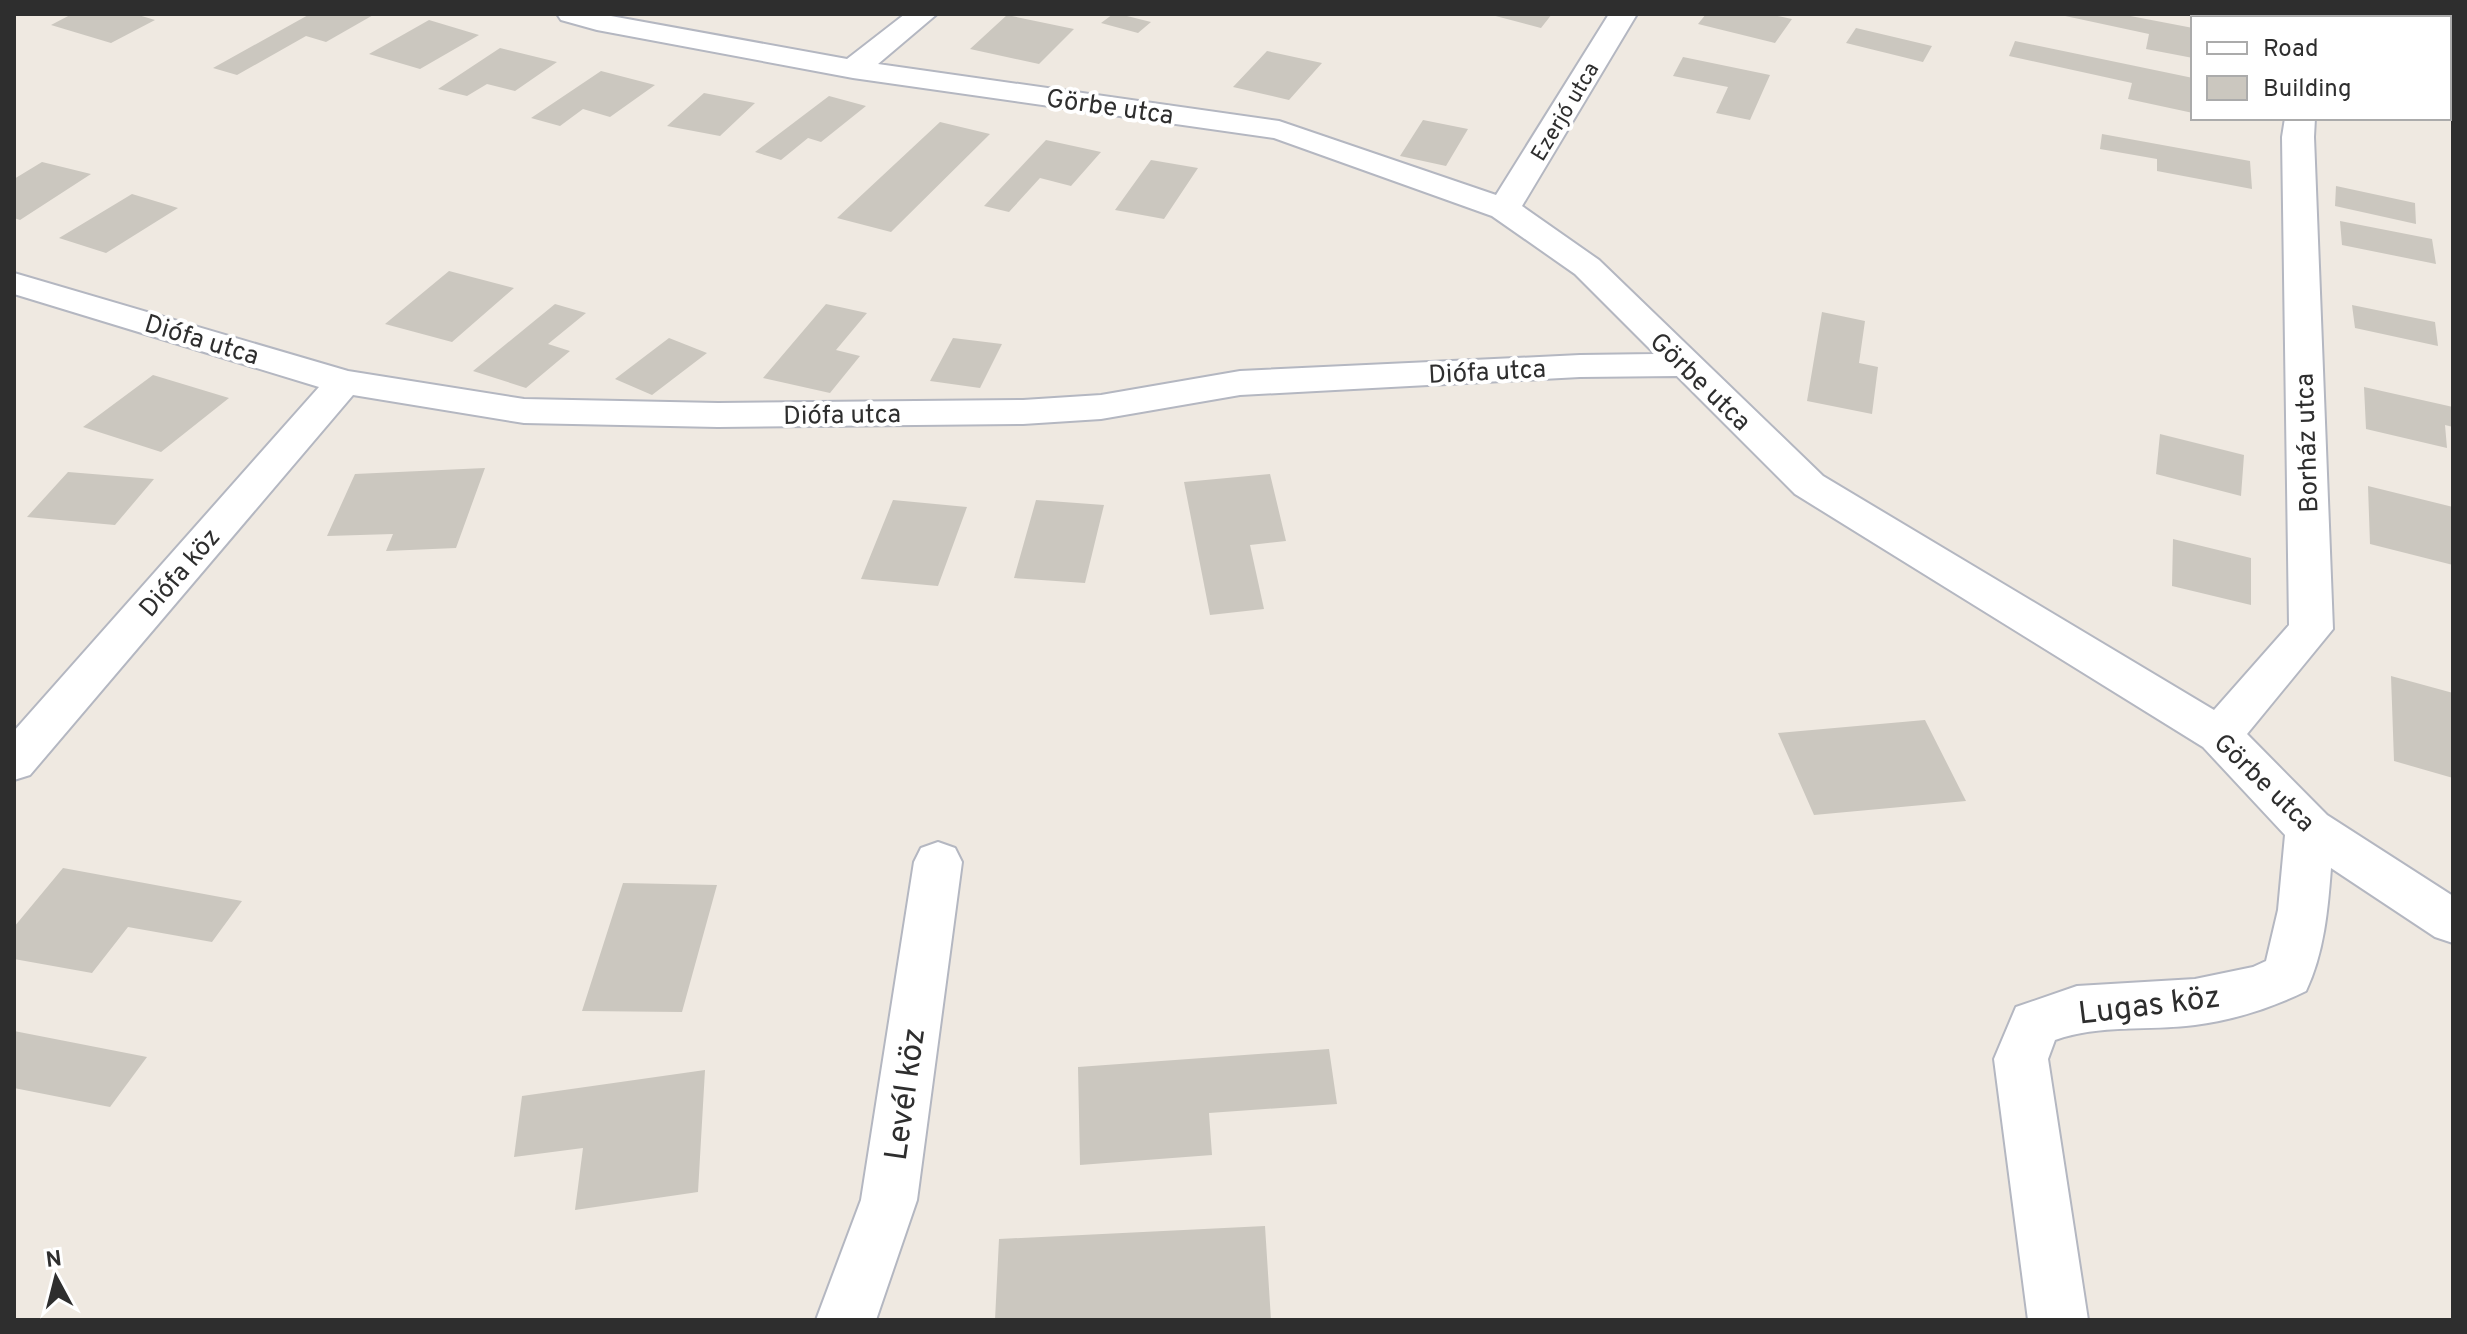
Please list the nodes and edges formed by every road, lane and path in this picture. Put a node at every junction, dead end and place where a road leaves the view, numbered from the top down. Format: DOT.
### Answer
graph roads {
  1 [pos="571,14"];
  2 [pos="923,14"];
  3 [pos="1623,14"];
  4 [pos="853,69"];
  5 [pos="2300,120"];
  6 [pos="1504,209"];
  7 [pos="14,283"];
  8 [pos="1684,365"];
  9 [pos="344,382"];
  10 [pos="2219,735"];
  11 [pos="14,762"];
  12 [pos="2310,829"];
  13 [pos="938,862"];
  14 [pos="2453,922"];
  15 [pos="846,1320"];
  16 [pos="2058,1320"];
  1 -- 4 [label="street, Görbe utca"];
  2 -- 4 [label="street"];
  3 -- 6 [label="street, Ezerjó utca"];
  4 -- 6 [label="street, Görbe utca"];
  5 -- 10 [label="street, Borház utca"];
  6 -- 8 [label="street, Görbe utca"];
  7 -- 9 [label="street, Diófa utca"];
  8 -- 9 [label="street, Diófa utca"];
  8 -- 10 [label="street, Görbe utca"];
  9 -- 11 [label="street, Diófa köz"];
  10 -- 12 [label="street, Görbe utca"];
  12 -- 14 [label="street, Görbe utca"];
  12 -- 16 [label="street, Lugas köz"];
  13 -- 15 [label="street, Levél köz"];
}
